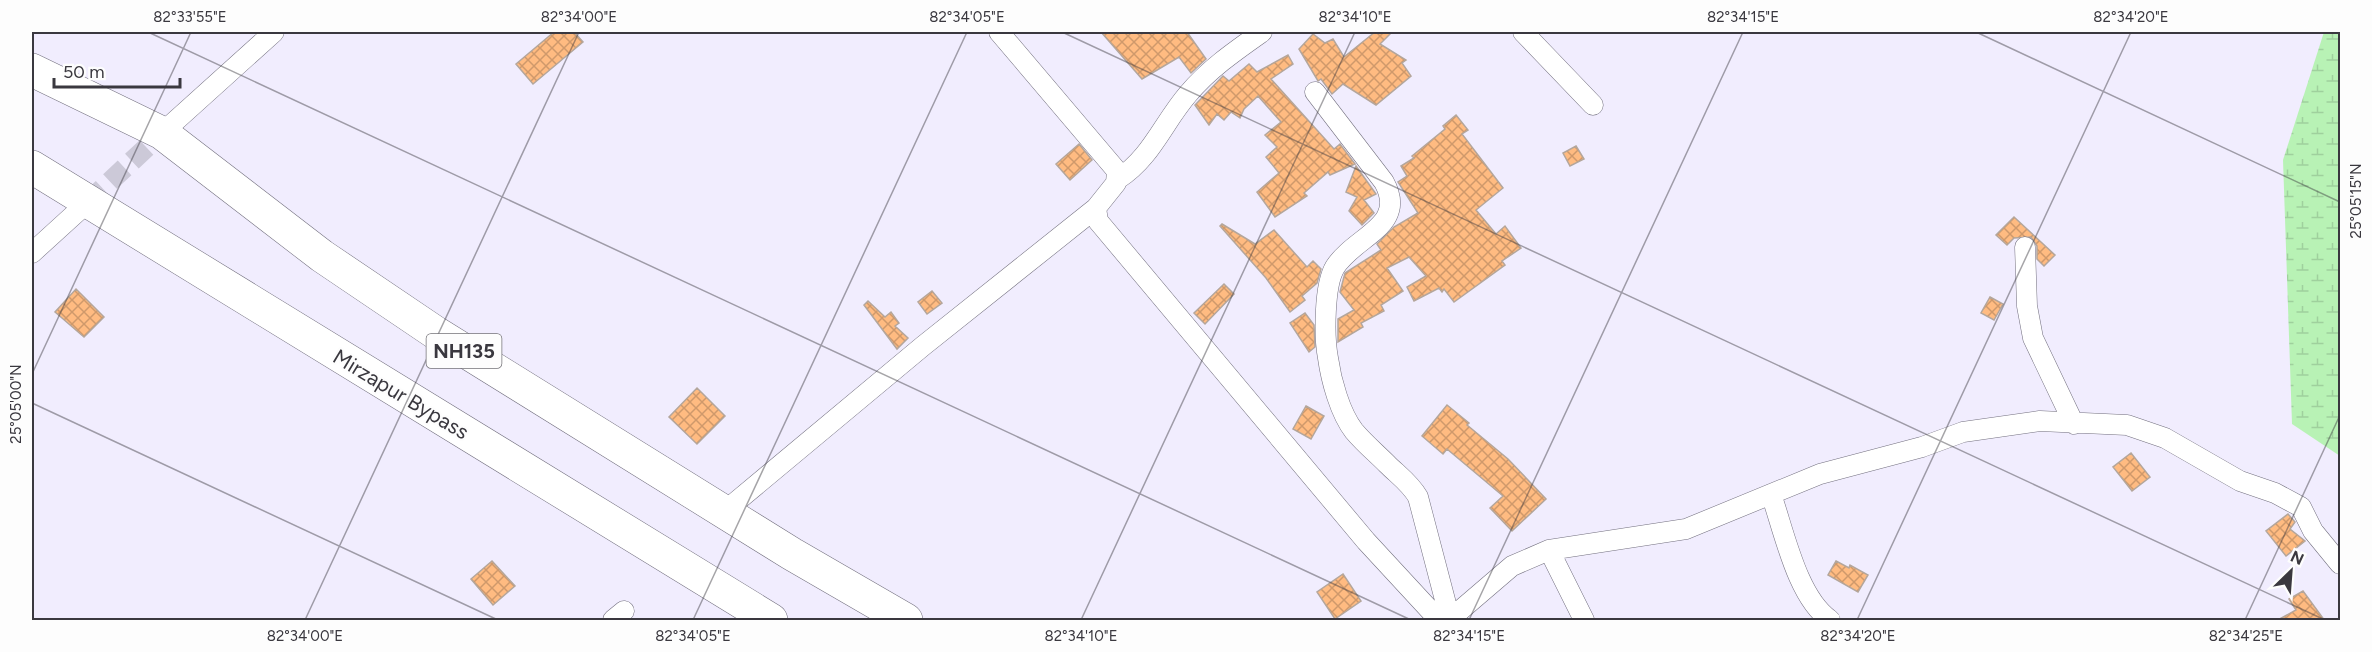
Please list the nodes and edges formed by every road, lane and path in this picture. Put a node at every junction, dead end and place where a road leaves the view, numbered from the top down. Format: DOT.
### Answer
graph roads {
  1 [pos="274,32"];
  2 [pos="999,32"];
  3 [pos="1262,32"];
  4 [pos="1523,32"];
  5 [pos="32,70"];
  6 [pos="1315,92"];
  7 [pos="1593,105"];
  8 [pos="162,133"];
  9 [pos="32,167"];
  10 [pos="1118,179"];
  11 [pos="88,202"];
  12 [pos="1096,208"];
  13 [pos="2025,247"];
  14 [pos="32,254"];
  15 [pos="2074,424"];
  16 [pos="1771,494"];
  17 [pos="730,507"];
  18 [pos="1549,550"];
  19 [pos="2340,564"];
  20 [pos="1446,620"];
  21 [pos="771,621"];
  22 [pos="906,621"];
  23 [pos="1584,621"];
  24 [pos="1830,621"];
  1 -- 8 [label="street"];
  2 -- 10 [label="street"];
  3 -- 10 [label="street"];
  4 -- 7 [label="street"];
  5 -- 8 [label="highway, NH135"];
  6 -- 20 [label="street"];
  8 -- 22 [label="highway, NH135"];
  9 -- 11 [label="highway, Mirzapur Bypass"];
  10 -- 12 [label="street"];
  11 -- 14 [label="street"];
  11 -- 21 [label="highway, Mirzapur Bypass"];
  12 -- 17 [label="street"];
  12 -- 20 [label="street"];
  13 -- 15 [label="street"];
  15 -- 16 [label="street"];
  15 -- 19 [label="street"];
  16 -- 18 [label="street"];
  16 -- 24 [label="street"];
  18 -- 20 [label="street"];
  18 -- 23 [label="street"];
}
